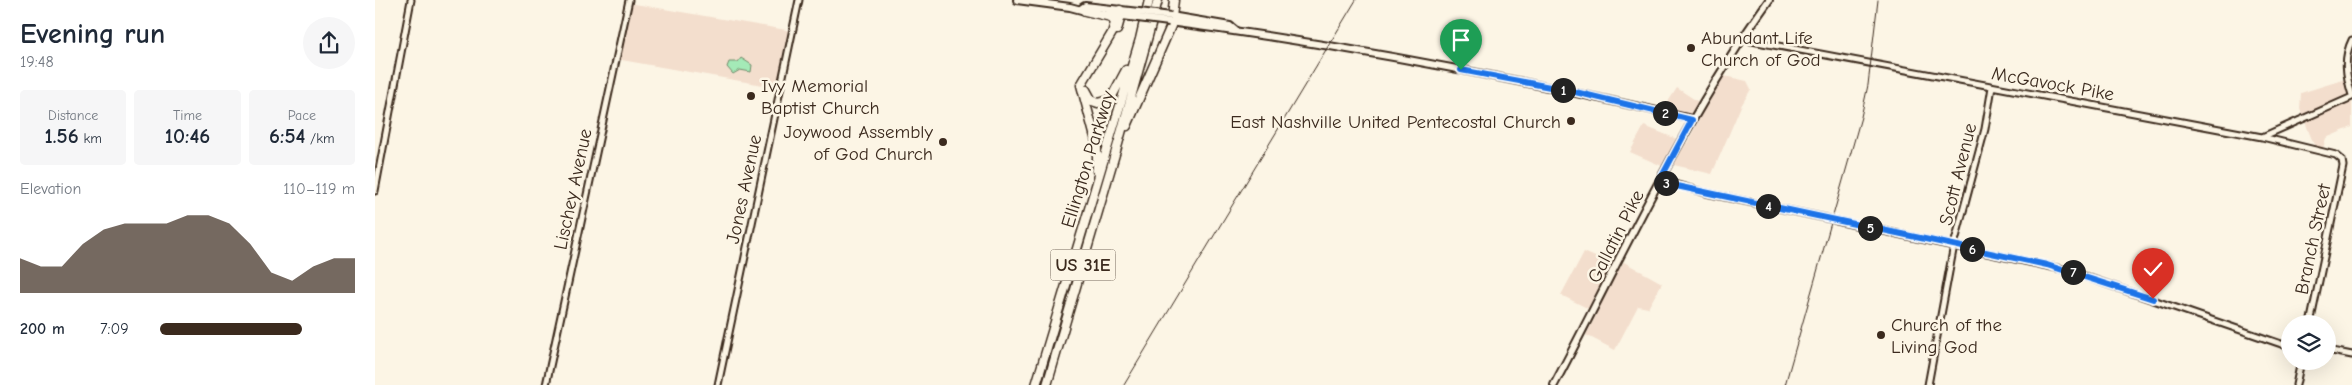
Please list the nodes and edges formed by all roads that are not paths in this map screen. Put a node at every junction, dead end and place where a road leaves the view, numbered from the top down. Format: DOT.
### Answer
graph roads {
  1 [pos="411,0"];
  2 [pos="629,0"];
  3 [pos="799,0"];
  4 [pos="1017,0"];
  5 [pos="1149,0"];
  6 [pos="1158,0"];
  7 [pos="1174,0"];
  8 [pos="1769,0"];
  9 [pos="1083,10"];
  10 [pos="1118,16"];
  11 [pos="1171,19"];
  12 [pos="1140,39"];
  13 [pos="1741,39"];
  14 [pos="2352,40"];
  15 [pos="1992,87"];
  16 [pos="2352,96"];
  17 [pos="1692,120"];
  18 [pos="2262,137"];
  19 [pos="1118,144"];
  20 [pos="2342,160"];
  21 [pos="1660,180"];
  22 [pos="1097,183"];
  23 [pos="375,191"];
  24 [pos="1954,245"];
  25 [pos="2311,315"];
  26 [pos="2281,344"];
  27 [pos="2336,351"];
  28 [pos="2352,354"];
  29 [pos="2299,370"];
  30 [pos="545,385"];
  31 [pos="718,385"];
  32 [pos="1036,385"];
  33 [pos="1047,385"];
  34 [pos="1554,385"];
  35 [pos="1928,385"];
  36 [pos="2296,385"];
  1 -- 23 [label="street"];
  2 -- 30 [label="street, Lischey Avenue"];
  3 -- 31 [label="street, Jones Avenue"];
  4 -- 9 [label="main road"];
  5 -- 12 [label="highway, Ellington Parkway / US 31E"];
  6 -- 19 [label="highway, Ellington Parkway / US 31E"];
  7 -- 11 [label="highway"];
  8 -- 13 [label="main road, Gallatin Pike"];
  9 -- 10 [label="highway"];
  9 -- 10 [label="main road"];
  10 -- 11 [label="main road, bridge"];
  10 -- 12 [label="highway"];
  10 -- 22 [label="highway"];
  11 -- 17 [label="main road"];
  11 -- 19 [label="highway"];
  12 -- 22 [label="highway, Ellington Parkway / US 31E"];
  13 -- 15 [label="street, McGavock Pike"];
  13 -- 17 [label="main road, Gallatin Pike"];
  14 -- 16 [label="street"];
  15 -- 18 [label="street, McGavock Pike"];
  15 -- 24 [label="street, Scott Avenue"];
  16 -- 18 [label="street"];
  17 -- 21 [label="main road, Gallatin Pike"];
  18 -- 20 [label="street, McGavock Pike"];
  19 -- 33 [label="highway, Ellington Parkway / US 31E"];
  20 -- 25 [label="street, Branch Street"];
  21 -- 24 [label="street, bridge"];
  21 -- 34 [label="main road, Gallatin Pike"];
  22 -- 32 [label="highway, Ellington Parkway / US 31E"];
  24 -- 26 [label="street"];
  24 -- 35 [label="street, Scott Avenue"];
  27 -- 28 [label="street"];
  29 -- 36 [label="street"];
}
